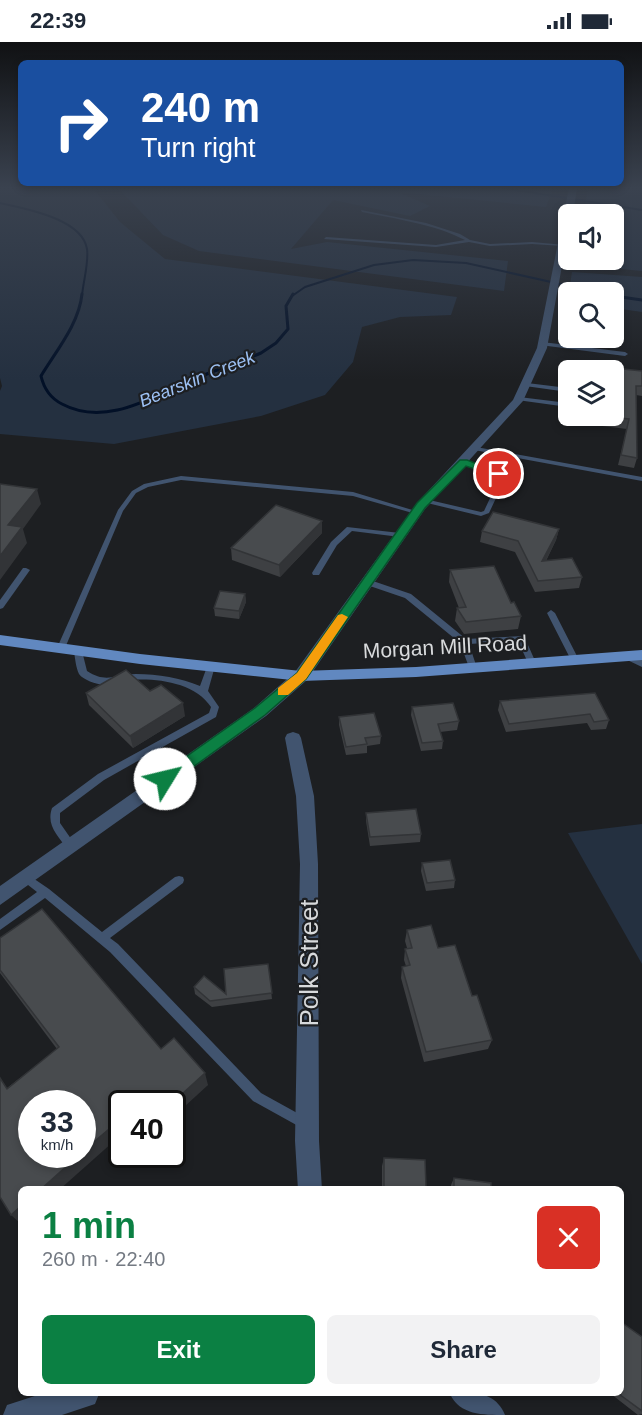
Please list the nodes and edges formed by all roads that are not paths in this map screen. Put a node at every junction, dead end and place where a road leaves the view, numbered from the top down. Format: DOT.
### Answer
graph roads {
  1 [pos="558,265"];
  2 [pos="542,344"];
  3 [pos="625,354"];
  4 [pos="527,385"];
  5 [pos="558,389"];
  6 [pos="519,399"];
  7 [pos="558,404"];
  8 [pos="476,448"];
  9 [pos="464,462"];
  10 [pos="642,479"];
  11 [pos="425,501"];
  12 [pos="416,512"];
  13 [pos="400,535"];
  14 [pos="26,570"];
  15 [pos="316,573"];
  16 [pos="367,582"];
  17 [pos="0,606"];
  18 [pos="550,613"];
  19 [pos="0,640"];
  20 [pos="464,642"];
  21 [pos="61,648"];
  22 [pos="78,651"];
  23 [pos="634,655"];
  24 [pos="575,660"];
  25 [pos="532,663"];
  26 [pos="642,664"];
  27 [pos="211,666"];
  28 [pos="473,668"];
  29 [pos="301,676"];
  30 [pos="203,692"];
  31 [pos="293,738"];
  32 [pos="71,846"];
  33 [pos="27,878"];
  34 [pos="179,880"];
  35 [pos="45,892"];
  36 [pos="0,897"];
  37 [pos="0,925"];
  38 [pos="102,938"];
  39 [pos="307,1125"];
  40 [pos="309,1186"];
  41 [pos="79,1396"];
  42 [pos="466,1396"];
  43 [pos="17,1415"];
  44 [pos="490,1415"];
  1 -- 2 [label="street"];
  2 -- 3 [label="lane"];
  2 -- 4 [label="street"];
  4 -- 5 [label="lane"];
  4 -- 6 [label="street"];
  6 -- 7 [label="lane"];
  6 -- 8 [label="street"];
  8 -- 9 [label="street"];
  8 -- 10 [label="lane"];
  9 -- 11 [label="street"];
  9 -- 11 [label="lane"];
  11 -- 12 [label="street"];
  12 -- 13 [label="street"];
  12 -- 21 [label="lane"];
  13 -- 15 [label="lane"];
  13 -- 16 [label="street"];
  14 -- 17 [label="lane"];
  16 -- 20 [label="lane"];
  16 -- 29 [label="street"];
  18 -- 24 [label="lane"];
  19 -- 21 [label="main road, Morgan Mill Road"];
  20 -- 25 [label="lane"];
  20 -- 28 [label="lane"];
  21 -- 22 [label="main road, Morgan Mill Road"];
  22 -- 27 [label="main road, Morgan Mill Road"];
  22 -- 30 [label="lane"];
  23 -- 24 [label="main road, Morgan Mill Road"];
  23 -- 26 [label="lane"];
  24 -- 25 [label="main road, Morgan Mill Road"];
  25 -- 28 [label="main road, Morgan Mill Road"];
  27 -- 29 [label="main road, Morgan Mill Road"];
  27 -- 30 [label="lane"];
  28 -- 29 [label="main road, Morgan Mill Road"];
  29 -- 32 [label="street"];
  30 -- 32 [label="lane"];
  31 -- 39 [label="street, Polk Street"];
  32 -- 33 [label="street"];
  33 -- 35 [label="lane"];
  33 -- 36 [label="street"];
  34 -- 38 [label="lane"];
  35 -- 37 [label="lane"];
  35 -- 38 [label="lane"];
  38 -- 39 [label="lane"];
  39 -- 40 [label="street, Polk Street"];
  41 -- 43 [label="street"];
  42 -- 44 [label="street"];
}
